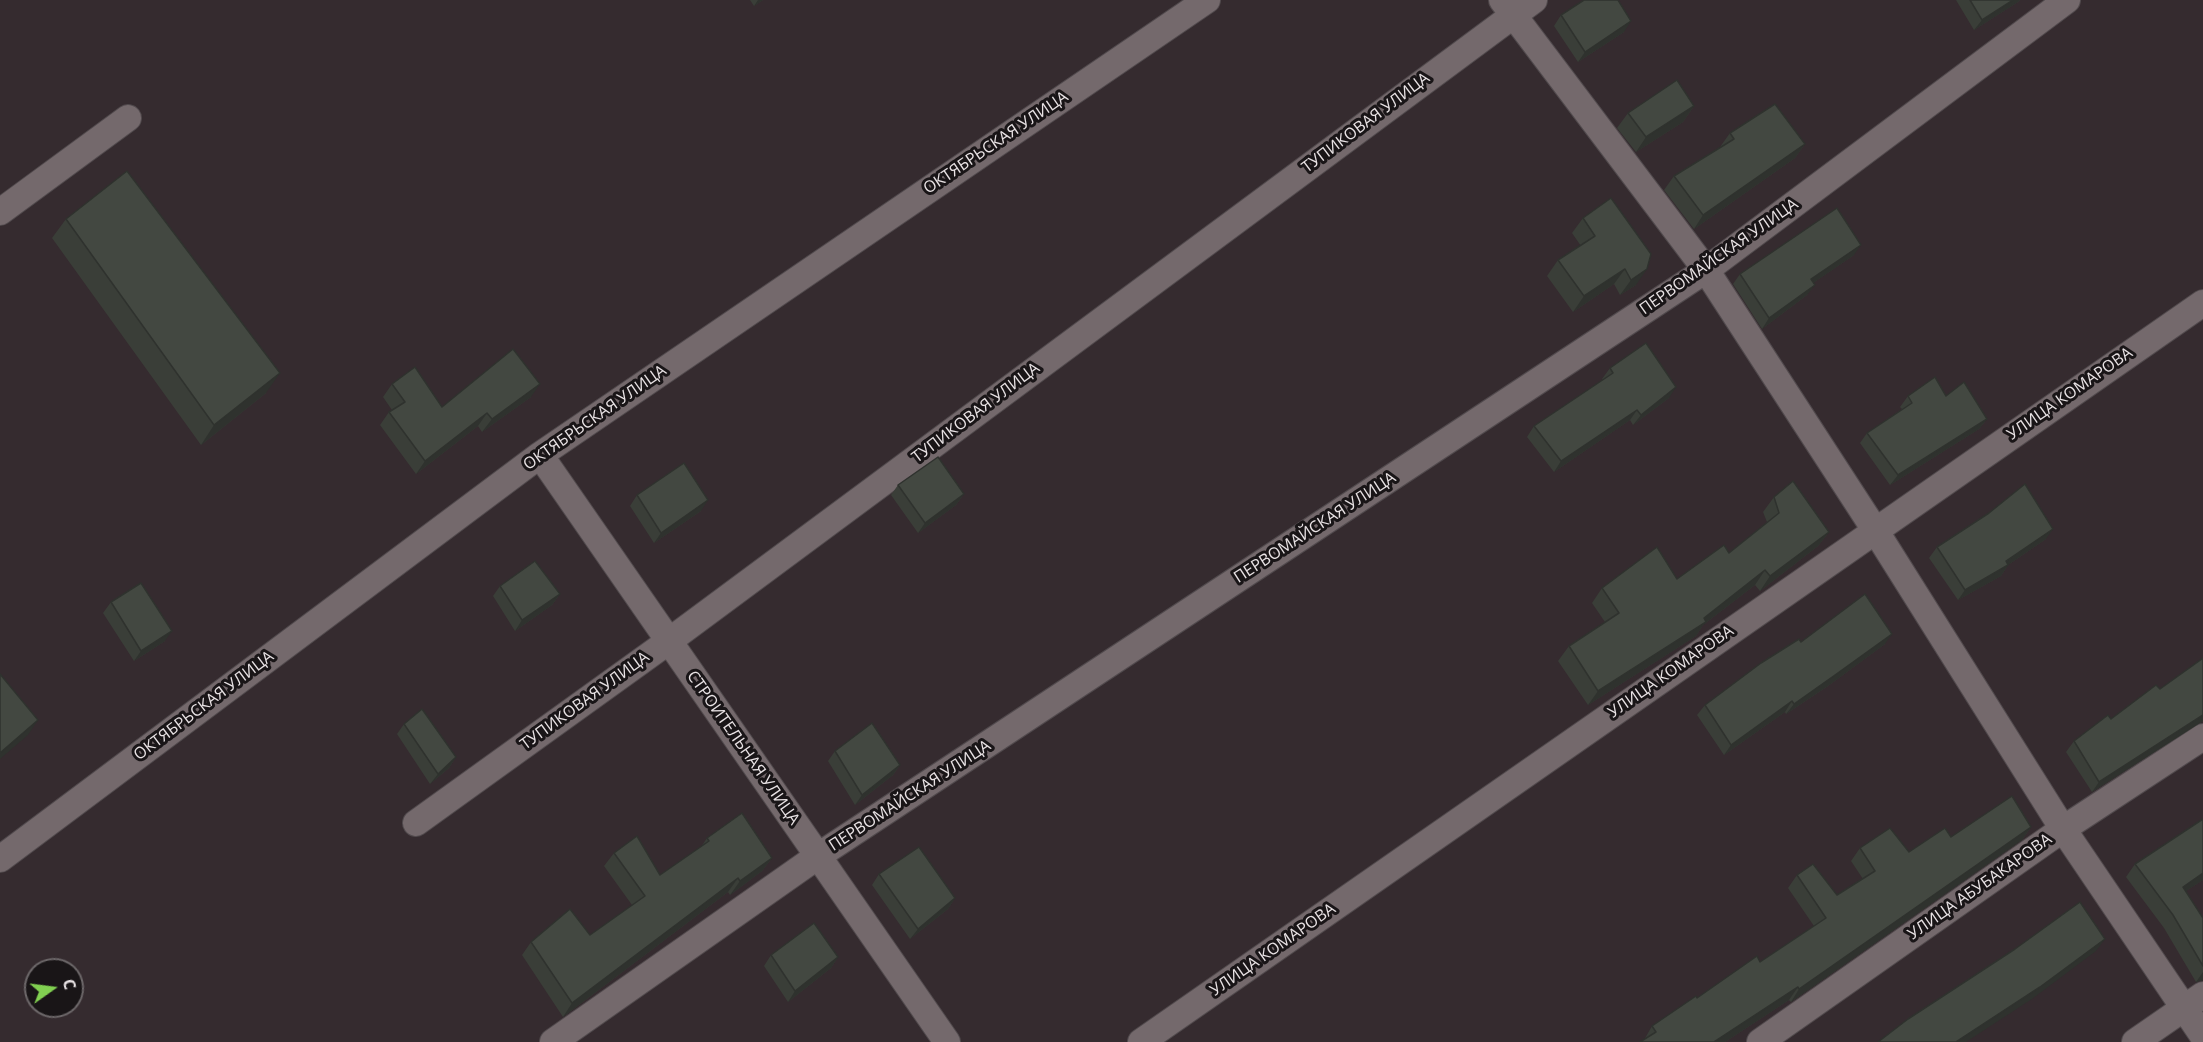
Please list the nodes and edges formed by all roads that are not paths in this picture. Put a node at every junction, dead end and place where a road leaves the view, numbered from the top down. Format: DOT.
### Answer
graph roads {
  1 [pos="1207,0"];
  2 [pos="1534,0"];
  3 [pos="2067,0"];
  4 [pos="1507,7"];
  5 [pos="128,118"];
  6 [pos="0,212"];
  7 [pos="1706,270"];
  8 [pos="2203,303"];
  9 [pos="540,454"];
  10 [pos="1875,530"];
  11 [pos="669,641"];
  12 [pos="2203,737"];
  13 [pos="416,823"];
  14 [pos="2063,829"];
  15 [pos="818,856"];
  16 [pos="0,859"];
  17 [pos="2194,1001"];
  18 [pos="2203,1036"];
  19 [pos="553,1042"];
  20 [pos="947,1042"];
  21 [pos="1141,1042"];
  22 [pos="1760,1042"];
  23 [pos="2135,1042"];
  1 -- 9 [label="street, ОКТЯБРЬСКАЯ УЛИЦА"];
  2 -- 4 [label="street, ТУПИКОВАЯ УЛИЦА"];
  3 -- 7 [label="street, ПЕРВОМАЙСКАЯ УЛИЦА"];
  4 -- 7 [label="street"];
  4 -- 11 [label="street, ТУПИКОВАЯ УЛИЦА"];
  5 -- 6 [label="street"];
  7 -- 10 [label="street"];
  7 -- 15 [label="street, ПЕРВОМАЙСКАЯ УЛИЦА"];
  8 -- 10 [label="street, УЛИЦА КОМАРОВА"];
  9 -- 11 [label="street, СТРОИТЕЛЬНАЯ УЛИЦА"];
  9 -- 16 [label="street, ОКТЯБРЬСКАЯ УЛИЦА"];
  10 -- 14 [label="street"];
  10 -- 21 [label="street, УЛИЦА КОМАРОВА"];
  11 -- 13 [label="street, ТУПИКОВАЯ УЛИЦА"];
  11 -- 15 [label="street, СТРОИТЕЛЬНАЯ УЛИЦА"];
  12 -- 14 [label="street, УЛИЦА АБУБАКАРОВА"];
  14 -- 17 [label="street"];
  14 -- 22 [label="street, УЛИЦА АБУБАКАРОВА"];
  15 -- 19 [label="street, ПЕРВОМАЙСКАЯ УЛИЦА"];
  15 -- 20 [label="street, СТРОИТЕЛЬНАЯ УЛИЦА"];
  17 -- 18 [label="street"];
  17 -- 23 [label="street"];
}
